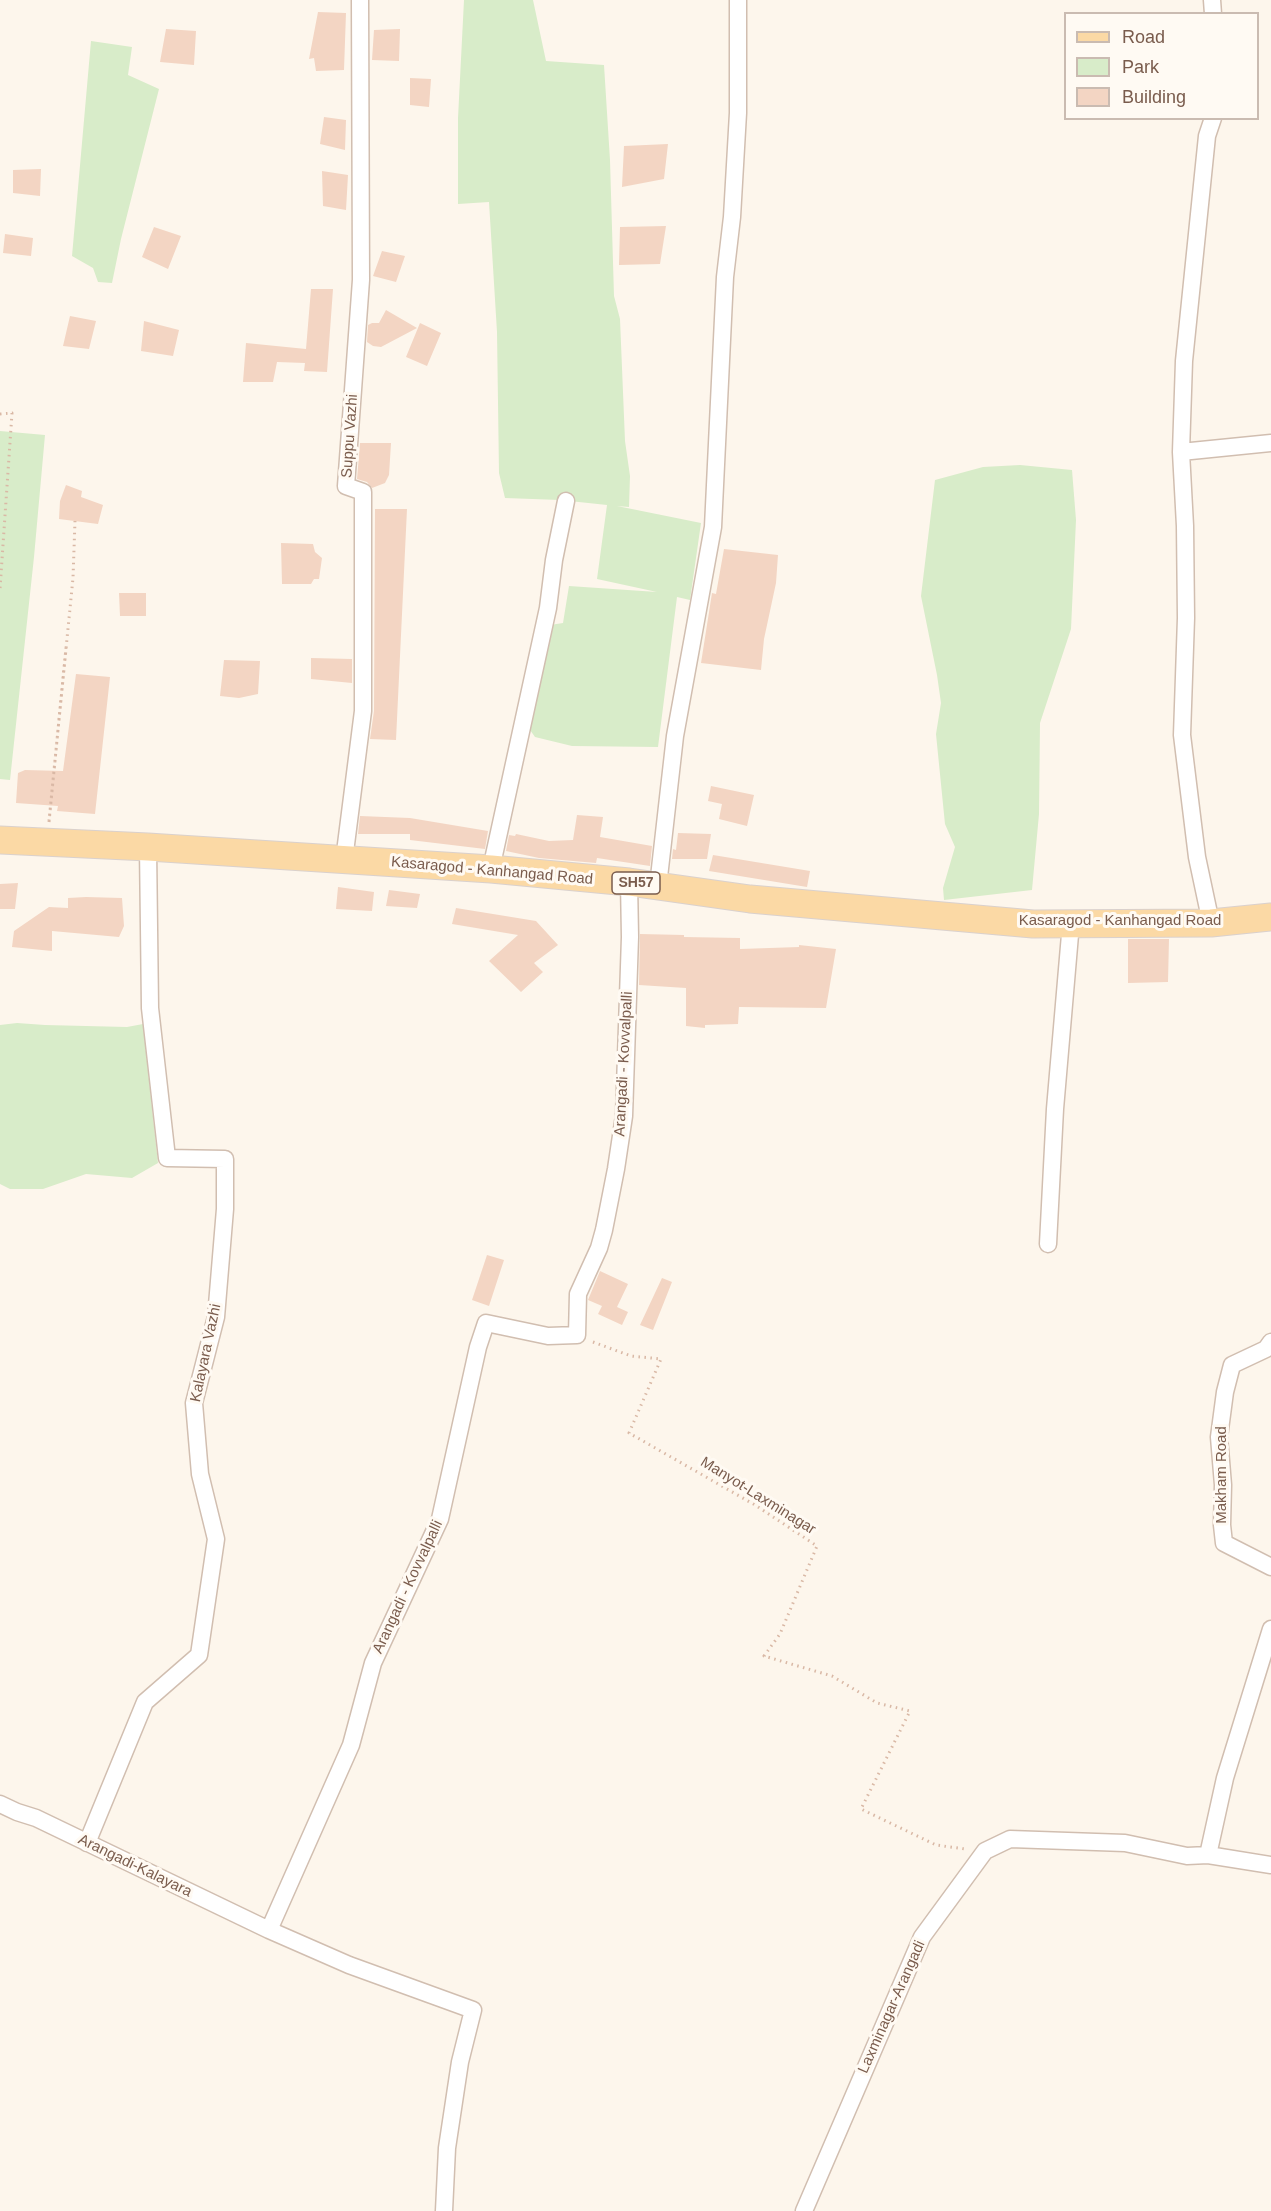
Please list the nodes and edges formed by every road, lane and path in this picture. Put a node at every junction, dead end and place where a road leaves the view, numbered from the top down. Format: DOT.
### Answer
graph roads {
  1 [pos="360,0"];
  2 [pos="738,0"];
  3 [pos="1212,120"];
  4 [pos="0,414"];
  5 [pos="1271,443"];
  6 [pos="1181,452"];
  7 [pos="566,501"];
  8 [pos="75,521"];
  9 [pos="0,589"];
  10 [pos="0,840"];
  11 [pos="47,842"];
  12 [pos="148,847"];
  13 [pos="344,860"];
  14 [pos="491,869"];
  15 [pos="629,882"];
  16 [pos="658,886"];
  17 [pos="1271,917"];
  18 [pos="1211,922"];
  19 [pos="1071,923"];
  20 [pos="1048,1244"];
  21 [pos="578,1335"];
  22 [pos="1271,1342"];
  23 [pos="1271,1567"];
  24 [pos="1271,1629"];
  25 [pos="0,1804"];
  26 [pos="87,1843"];
  27 [pos="985,1851"];
  28 [pos="1208,1855"];
  29 [pos="1271,1865"];
  30 [pos="269,1930"];
  31 [pos="444,2211"];
  32 [pos="804,2211"];
  1 -- 13 [label="street, Suppu Vazhi"];
  2 -- 16 [label="street"];
  3 -- 6 [label="street"];
  4 -- 9 [label="path"];
  5 -- 6 [label="street"];
  6 -- 18 [label="street"];
  7 -- 14 [label="street"];
  8 -- 11 [label="path"];
  10 -- 11 [label="main road, Kasaragod - Kanhangad Road / SH57"];
  11 -- 12 [label="main road, Kasaragod - Kanhangad Road / SH57"];
  12 -- 13 [label="main road, Kasaragod - Kanhangad Road / SH57"];
  12 -- 26 [label="street, Kalayara Vazhi"];
  13 -- 14 [label="main road, Kasaragod - Kanhangad Road / SH57"];
  14 -- 15 [label="main road, Kasaragod - Kanhangad Road / SH57"];
  15 -- 16 [label="main road, Kasaragod - Kanhangad Road / SH57"];
  15 -- 21 [label="street, Arangadi - Kovvalpalli"];
  16 -- 19 [label="main road, Kasaragod - Kanhangad Road / SH57"];
  17 -- 18 [label="main road, Kasaragod - Kanhangad Road / SH57"];
  18 -- 19 [label="main road, Kasaragod - Kanhangad Road / SH57"];
  19 -- 20 [label="street"];
  21 -- 27 [label="path, Manyot-Laxminagar"];
  21 -- 30 [label="street, Arangadi - Kovvalpalli"];
  22 -- 23 [label="street, Makham Road"];
  24 -- 28 [label="street"];
  25 -- 26 [label="street, Arangadi-Kalayara"];
  26 -- 30 [label="street, Arangadi-Kalayara"];
  27 -- 28 [label="street"];
  27 -- 32 [label="street, Laxminagar-Arangadi"];
  28 -- 29 [label="street"];
  30 -- 31 [label="street"];
}
